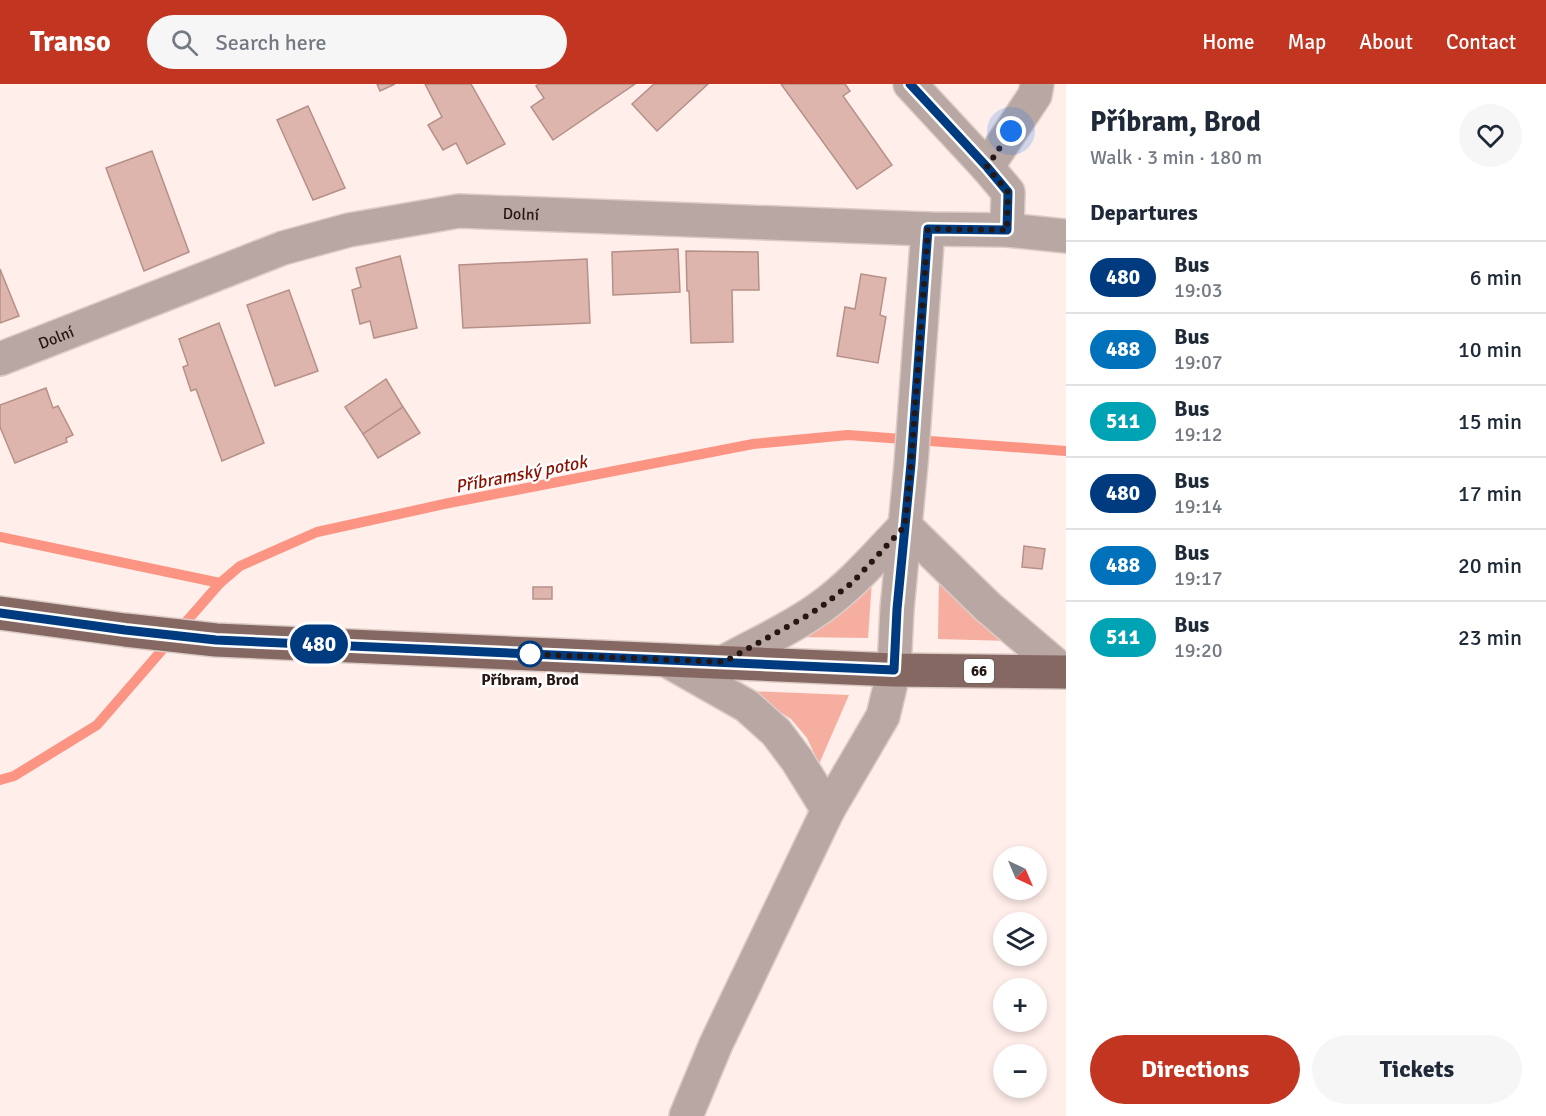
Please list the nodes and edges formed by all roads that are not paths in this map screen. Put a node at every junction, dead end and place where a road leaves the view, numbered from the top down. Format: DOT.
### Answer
graph roads {
  1 [pos="910,84"];
  2 [pos="1037,84"];
  3 [pos="987,167"];
  4 [pos="928,229"];
  5 [pos="1007,230"];
  6 [pos="1066,236"];
  7 [pos="0,359"];
  8 [pos="905,526"];
  9 [pos="0,613"];
  10 [pos="666,660"];
  11 [pos="724,662"];
  12 [pos="894,670"];
  13 [pos="1065,672"];
  14 [pos="828,810"];
  15 [pos="687,1116"];
  1 -- 3 [label="street"];
  2 -- 3 [label="street"];
  3 -- 5 [label="street"];
  4 -- 5 [label="street, Dolní"];
  4 -- 7 [label="street, Dolní"];
  4 -- 8 [label="street"];
  5 -- 6 [label="street, Dolní"];
  8 -- 11 [label="street"];
  8 -- 12 [label="street"];
  8 -- 13 [label="street"];
  9 -- 10 [label="main road, 66"];
  10 -- 11 [label="main road, 66"];
  10 -- 14 [label="street"];
  11 -- 12 [label="main road, 66"];
  12 -- 13 [label="main road, 66"];
  12 -- 14 [label="street"];
  14 -- 15 [label="street"];
}
